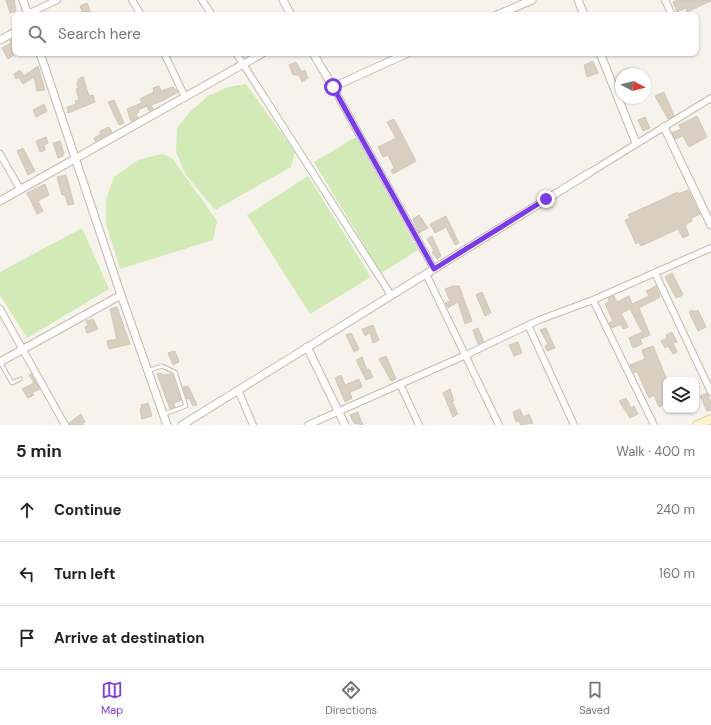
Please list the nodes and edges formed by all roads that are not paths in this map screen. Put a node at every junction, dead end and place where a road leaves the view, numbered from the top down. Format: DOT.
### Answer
graph roads {
  1 [pos="23,0"];
  2 [pos="57,0"];
  3 [pos="132,0"];
  4 [pos="202,0"];
  5 [pos="283,0"];
  6 [pos="532,0"];
  7 [pos="578,0"];
  8 [pos="665,0"];
  9 [pos="27,12"];
  10 [pos="34,12"];
  11 [pos="140,12"];
  12 [pos="210,12"];
  13 [pos="289,12"];
  14 [pos="504,12"];
  15 [pos="583,12"];
  16 [pos="671,12"];
  17 [pos="12,34"];
  18 [pos="0,40"];
  19 [pos="41,56"];
  20 [pos="165,56"];
  21 [pos="238,56"];
  22 [pos="257,56"];
  23 [pos="315,56"];
  24 [pos="401,56"];
  25 [pos="601,56"];
  26 [pos="243,63"];
  27 [pos="333,87"];
  28 [pos="185,97"];
  29 [pos="711,98"];
  30 [pos="664,127"];
  31 [pos="636,143"];
  32 [pos="0,154"];
  33 [pos="76,159"];
  34 [pos="589,173"];
  35 [pos="20,189"];
  36 [pos="0,200"];
  37 [pos="711,225"];
  38 [pos="711,248"];
  39 [pos="434,269"];
  40 [pos="655,273"];
  41 [pos="426,274"];
  42 [pos="121,295"];
  43 [pos="390,295"];
  44 [pos="593,300"];
  45 [pos="0,309"];
  46 [pos="528,325"];
  47 [pos="307,347"];
  48 [pos="23,349"];
  49 [pos="466,355"];
  50 [pos="0,362"];
  51 [pos="147,371"];
  52 [pos="20,379"];
  53 [pos="400,384"];
  54 [pos="238,390"];
  55 [pos="711,392"];
  56 [pos="338,412"];
  57 [pos="163,415"];
  58 [pos="711,419"];
  59 [pos="65,425"];
  60 [pos="166,425"];
  61 [pos="182,425"];
  62 [pos="253,425"];
  63 [pos="308,425"];
  64 [pos="344,425"];
  65 [pos="419,425"];
  66 [pos="499,425"];
  67 [pos="574,425"];
  68 [pos="654,425"];
  69 [pos="697,425"];
  1 -- 9 [label="street"];
  2 -- 10 [label="street"];
  3 -- 11 [label="street"];
  4 -- 12 [label="street"];
  5 -- 13 [label="street"];
  6 -- 14 [label="street"];
  7 -- 15 [label="street"];
  8 -- 16 [label="street"];
  17 -- 18 [label="street"];
  19 -- 33 [label="street"];
  20 -- 28 [label="street"];
  21 -- 26 [label="street"];
  22 -- 26 [label="street"];
  23 -- 27 [label="street"];
  24 -- 27 [label="street"];
  25 -- 31 [label="street"];
  26 -- 28 [label="street"];
  26 -- 43 [label="street"];
  27 -- 39 [label="street"];
  28 -- 33 [label="street"];
  29 -- 30 [label="street"];
  30 -- 31 [label="street"];
  30 -- 37 [label="street"];
  31 -- 34 [label="street"];
  32 -- 35 [label="street"];
  33 -- 35 [label="street"];
  33 -- 42 [label="street"];
  34 -- 39 [label="street"];
  35 -- 36 [label="street"];
  38 -- 40 [label="street"];
  39 -- 41 [label="street"];
  40 -- 44 [label="street"];
  40 -- 55 [label="street"];
  41 -- 43 [label="street"];
  41 -- 49 [label="street"];
  42 -- 48 [label="street"];
  42 -- 51 [label="street"];
  43 -- 47 [label="street"];
  44 -- 46 [label="street"];
  44 -- 68 [label="street"];
  45 -- 48 [label="street"];
  46 -- 49 [label="street"];
  46 -- 67 [label="street"];
  47 -- 54 [label="street"];
  47 -- 56 [label="street"];
  48 -- 50 [label="street"];
  48 -- 59 [label="street"];
  49 -- 53 [label="street"];
  49 -- 66 [label="street"];
  50 -- 52 [label="lane"];
  51 -- 57 [label="street"];
  51 -- 57 [label="lane"];
  53 -- 56 [label="street"];
  53 -- 65 [label="street"];
  54 -- 61 [label="street"];
  54 -- 62 [label="street"];
  56 -- 63 [label="street"];
  56 -- 64 [label="street"];
  57 -- 60 [label="street"];
  58 -- 69 [label="main road"];
}
